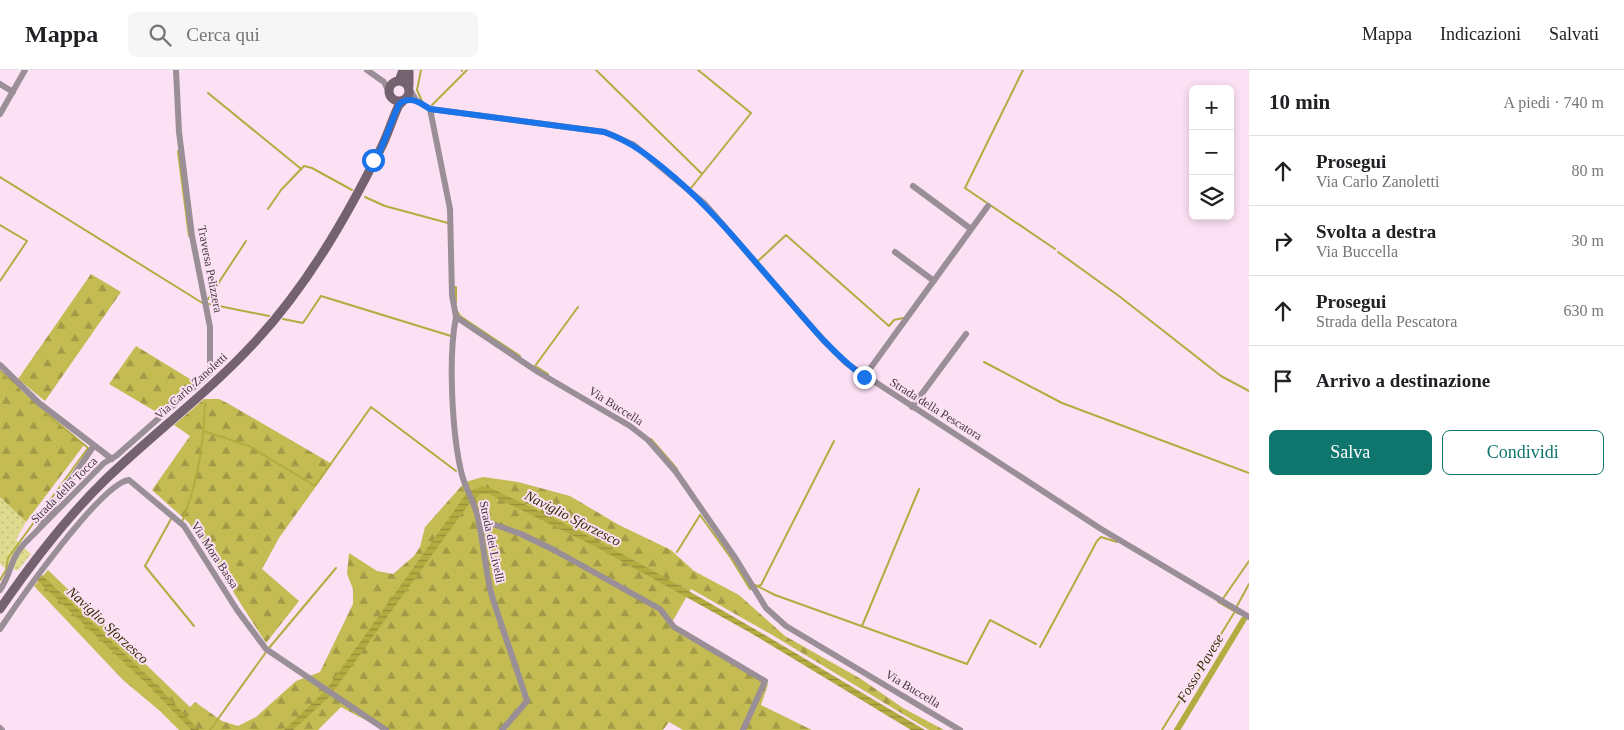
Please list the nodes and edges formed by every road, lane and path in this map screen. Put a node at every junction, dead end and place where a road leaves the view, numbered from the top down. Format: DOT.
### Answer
graph roads {
  1 [pos="25,70"];
  2 [pos="176,70"];
  3 [pos="367,70"];
  4 [pos="403,70"];
  5 [pos="409,70"];
  6 [pos="397,81"];
  7 [pos="384,82"];
  8 [pos="0,84"];
  9 [pos="409,88"];
  10 [pos="13,92"];
  11 [pos="391,95"];
  12 [pos="416,100"];
  13 [pos="404,101"];
  14 [pos="430,109"];
  15 [pos="0,114"];
  16 [pos="373,160"];
  17 [pos="913,186"];
  18 [pos="988,206"];
  19 [pos="971,229"];
  20 [pos="895,252"];
  21 [pos="934,281"];
  22 [pos="456,317"];
  23 [pos="966,334"];
  24 [pos="0,365"];
  25 [pos="864,377"];
  26 [pos="912,407"];
  27 [pos="93,447"];
  28 [pos="112,459"];
  29 [pos="478,519"];
  30 [pos="32,537"];
  31 [pos="0,590"];
  32 [pos="0,609"];
  33 [pos="1243,613"];
  34 [pos="0,629"];
  35 [pos="386,730"];
  36 [pos="502,730"];
  37 [pos="743,730"];
  38 [pos="960,730"];
  1 -- 10 [label="street"];
  2 -- 28 [label="street, Traversa Pelizzera"];
  3 -- 7 [label="street"];
  4 -- 6 [label="main road, Via Carlo Zanoletti"];
  5 -- 9 [label="main road"];
  6 -- 7 [label="street"];
  6 -- 9 [label="main road"];
  6 -- 11 [label="main road, Via Carlo Zanoletti"];
  7 -- 11 [label="street"];
  8 -- 10 [label="street"];
  9 -- 12 [label="street"];
  9 -- 13 [label="main road, Via Carlo Zanoletti"];
  10 -- 15 [label="street"];
  11 -- 13 [label="main road"];
  11 -- 16 [label="main road, Via Carlo Zanoletti"];
  12 -- 13 [label="street"];
  12 -- 14 [label="street"];
  13 -- 16 [label="main road, Via Carlo Zanoletti"];
  14 -- 22 [label="street"];
  14 -- 25 [label="street, Strada della Pescatora"];
  16 -- 32 [label="main road, Via Carlo Zanoletti"];
  17 -- 19 [label="street"];
  18 -- 19 [label="street"];
  19 -- 21 [label="street"];
  20 -- 21 [label="street"];
  21 -- 25 [label="street"];
  22 -- 29 [label="street, Strada dei Livelli"];
  22 -- 38 [label="street, Via Buccella"];
  23 -- 26 [label="street"];
  24 -- 27 [label="street"];
  25 -- 26 [label="street, Strada della Pescatora"];
  26 -- 33 [label="street, Strada della Pescatora"];
  27 -- 28 [label="street"];
  27 -- 30 [label="street, Strada della Tocca"];
  28 -- 30 [label="street, Strada della Tocca"];
  29 -- 36 [label="street, Strada dei Livelli"];
  29 -- 37 [label="street"];
  30 -- 31 [label="street, Strada della Tocca"];
  34 -- 35 [label="street, Via Mora Bassa"];
}
